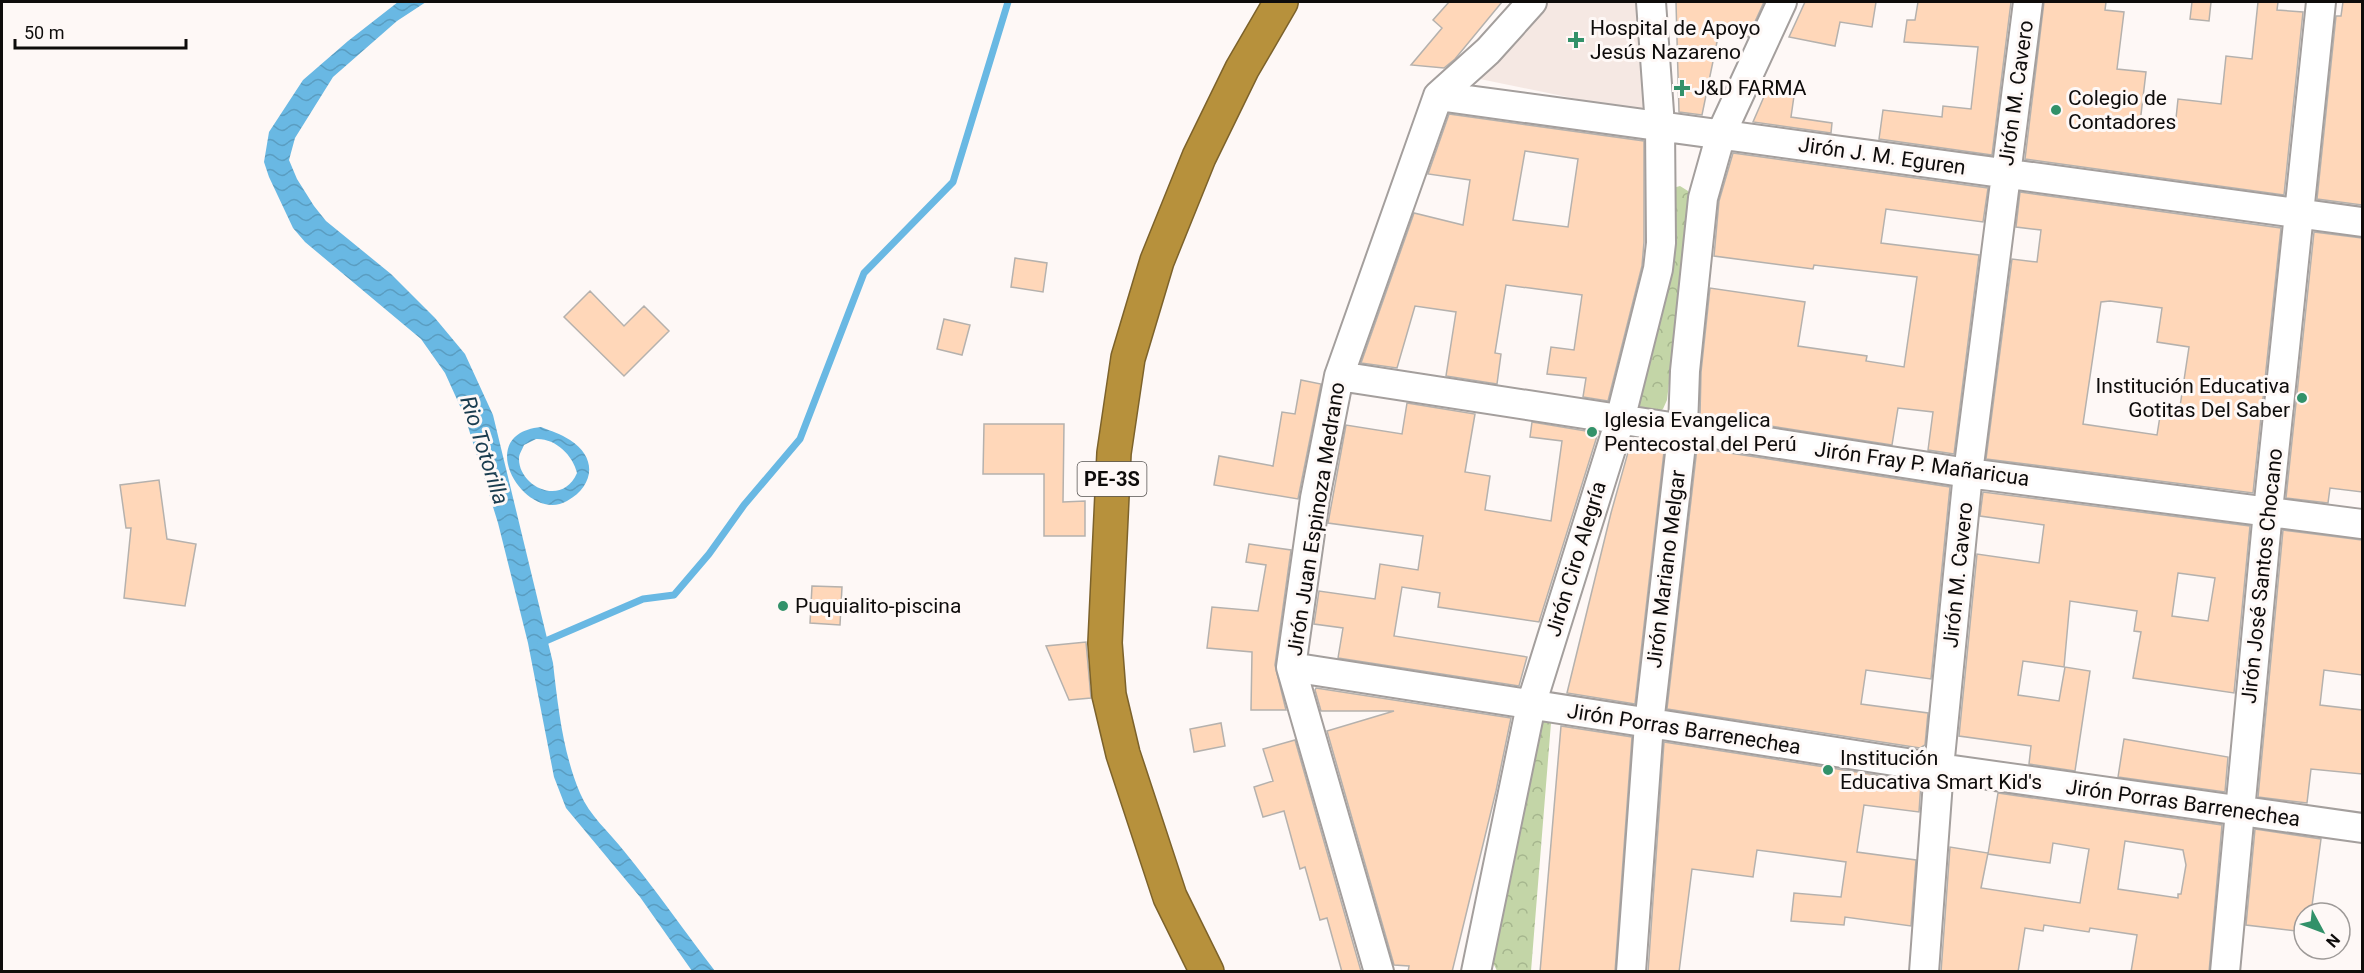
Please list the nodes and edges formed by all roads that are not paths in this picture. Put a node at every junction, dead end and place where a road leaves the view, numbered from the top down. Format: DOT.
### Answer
graph roads {
  1 [pos="1281,2"];
  2 [pos="1532,2"];
  3 [pos="1651,2"];
  4 [pos="1782,2"];
  5 [pos="2028,2"];
  6 [pos="2321,2"];
  7 [pos="1437,96"];
  8 [pos="1660,126"];
  9 [pos="1721,134"];
  10 [pos="2005,173"];
  11 [pos="2298,214"];
  12 [pos="2362,222"];
  13 [pos="1339,376"];
  14 [pos="1620,420"];
  15 [pos="1683,427"];
  16 [pos="1968,472"];
  17 [pos="2268,511"];
  18 [pos="2362,524"];
  19 [pos="1292,668"];
  20 [pos="1531,705"];
  21 [pos="1649,724"];
  22 [pos="1939,768"];
  23 [pos="2239,811"];
  24 [pos="2362,828"];
  25 [pos="1207,972"];
  26 [pos="1379,972"];
  27 [pos="1476,972"];
  28 [pos="1631,972"];
  29 [pos="1924,972"];
  30 [pos="2225,972"];
  1 -- 25 [label="highway, PE-3S"];
  2 -- 7 [label="street, Jirón Juan Espinoza Medrano"];
  3 -- 8 [label="street, Jirón Ciro Alegría"];
  4 -- 9 [label="street, Jirón Mariano Melgar"];
  5 -- 10 [label="street, Jirón M. Cavero"];
  6 -- 11 [label="street, Jirón José Santos Chocano"];
  7 -- 8 [label="street, Jirón J. M. Eguren"];
  7 -- 13 [label="street, Jirón Juan Espinoza Medrano"];
  8 -- 9 [label="street, Jirón J. M. Eguren"];
  8 -- 14 [label="street, Jirón Ciro Alegría"];
  9 -- 10 [label="street, Jirón J. M. Eguren"];
  9 -- 15 [label="street, Jirón Mariano Melgar"];
  10 -- 11 [label="street, Jirón J. M. Eguren"];
  10 -- 16 [label="street, Jirón M. Cavero"];
  11 -- 12 [label="street, Jirón J. M. Eguren"];
  11 -- 17 [label="street, Jirón José Santos Chocano"];
  13 -- 14 [label="street, Jirón Fray P. Mañaricua"];
  13 -- 19 [label="street, Jirón Juan Espinoza Medrano"];
  14 -- 15 [label="street, Jirón Fray P. Mañaricua"];
  14 -- 20 [label="street, Jirón Ciro Alegría"];
  15 -- 16 [label="street, Jirón Fray P. Mañaricua"];
  15 -- 21 [label="street, Jirón Mariano Melgar"];
  16 -- 17 [label="street, Jirón Fray P. Mañaricua"];
  16 -- 22 [label="street, Jirón M. Cavero"];
  17 -- 18 [label="street, Jirón Fray P. Mañaricua"];
  17 -- 23 [label="street, Jirón José Santos Chocano"];
  19 -- 20 [label="street, Jirón Porras Barrenechea"];
  19 -- 26 [label="street, Jirón Juan Espinoza Medrano"];
  20 -- 21 [label="street, Jirón Porras Barrenechea"];
  20 -- 27 [label="street, Jirón Ciro Alegría"];
  21 -- 22 [label="street, Jirón Porras Barrenechea"];
  21 -- 28 [label="street, Jirón Mariano Melgar"];
  22 -- 23 [label="street, Jirón Porras Barrenechea"];
  22 -- 29 [label="street, Jirón M. Cavero"];
  23 -- 24 [label="street, Jirón Porras Barrenechea"];
  23 -- 30 [label="street, Jirón José Santos Chocano"];
}
